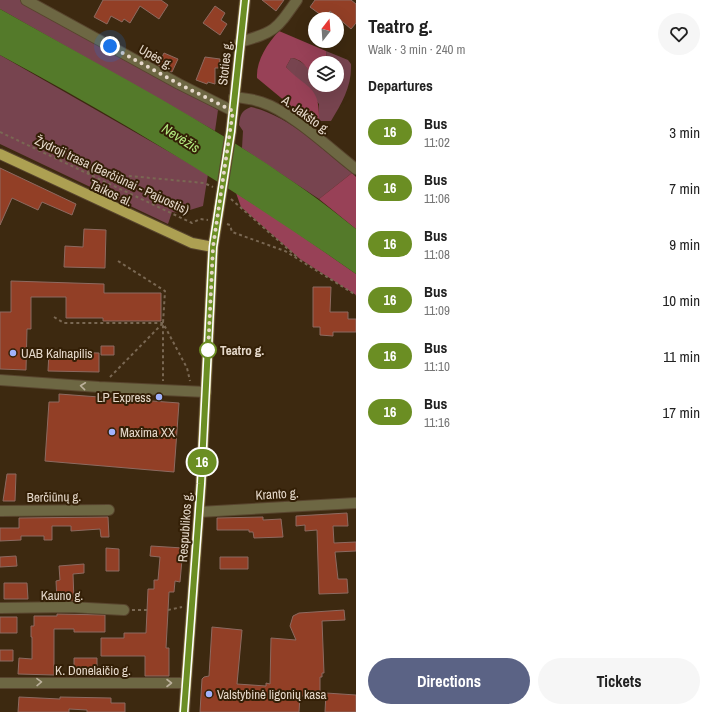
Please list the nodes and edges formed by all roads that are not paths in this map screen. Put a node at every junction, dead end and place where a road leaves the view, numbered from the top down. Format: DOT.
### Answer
graph roads {
  1 [pos="26,0"];
  2 [pos="245,0"];
  3 [pos="297,0"];
  4 [pos="240,42"];
  5 [pos="234,97"];
  6 [pos="233,111"];
  7 [pos="0,154"];
  8 [pos="356,169"];
  9 [pos="213,247"];
  10 [pos="0,380"];
  11 [pos="206,392"];
  12 [pos="356,503"];
  13 [pos="109,510"];
  14 [pos="0,511"];
  15 [pos="199,512"];
  16 [pos="0,608"];
  17 [pos="124,610"];
  18 [pos="0,683"];
  19 [pos="186,683"];
  20 [pos="184,712"];
  1 -- 6 [label="street, Upės g."];
  2 -- 4 [label="main road, Stoties g."];
  3 -- 4 [label="street"];
  4 -- 5 [label="main road, Stoties g."];
  5 -- 6 [label="main road, Stoties g."];
  5 -- 8 [label="street, A. Jakšto g."];
  6 -- 9 [label="main road, Stoties g., bridge"];
  7 -- 9 [label="main road, Taikos al."];
  9 -- 11 [label="main road, Respublikos g."];
  11 -- 10 [label="street, one-way"];
  11 -- 15 [label="main road, Respublikos g."];
  12 -- 15 [label="street, Kranto g."];
  13 -- 14 [label="street, Berčiūnų g."];
  15 -- 19 [label="main road, Respublikos g."];
  16 -- 17 [label="street, Kauno g."];
  18 -- 19 [label="street, K. Donelaičio g., one-way"];
  19 -- 20 [label="main road, Respublikos g."];
}
